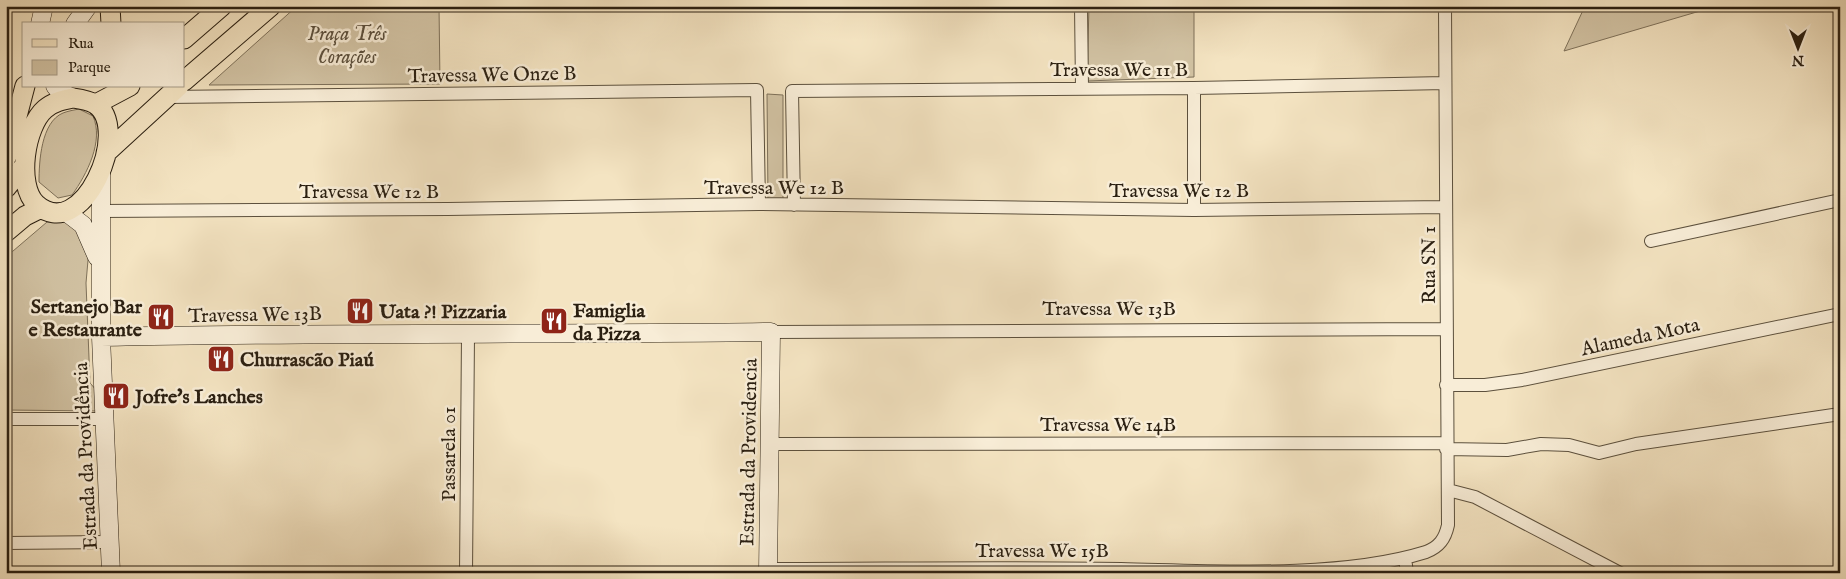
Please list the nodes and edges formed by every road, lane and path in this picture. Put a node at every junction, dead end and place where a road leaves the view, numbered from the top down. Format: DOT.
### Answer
graph roads {
  1 [pos="44,6"];
  2 [pos="88,6"];
  3 [pos="110,6"];
  4 [pos="222,6"];
  5 [pos="271,6"];
  6 [pos="1081,6"];
  7 [pos="1445,6"];
  8 [pos="40,22"];
  9 [pos="76,22"];
  10 [pos="111,22"];
  11 [pos="185,38"];
  12 [pos="185,81"];
  13 [pos="1445,82"];
  14 [pos="25,88"];
  15 [pos="26,88"];
  16 [pos="57,88"];
  17 [pos="126,88"];
  18 [pos="1082,88"];
  19 [pos="1194,88"];
  20 [pos="173,92"];
  21 [pos="73,98"];
  22 [pos="96,104"];
  23 [pos="28,147"];
  24 [pos="6,158"];
  25 [pos="103,162"];
  26 [pos="24,166"];
  27 [pos="6,188"];
  28 [pos="1840,200"];
  29 [pos="759,204"];
  30 [pos="794,205"];
  31 [pos="1446,207"];
  32 [pos="41,208"];
  33 [pos="1194,210"];
  34 [pos="101,211"];
  35 [pos="66,212"];
  36 [pos="6,232"];
  37 [pos="1651,241"];
  38 [pos="100,264"];
  39 [pos="1840,314"];
  40 [pos="1446,329"];
  41 [pos="771,331"];
  42 [pos="468,335"];
  43 [pos="101,338"];
  44 [pos="1446,385"];
  45 [pos="1840,414"];
  46 [pos="6,419"];
  47 [pos="105,419"];
  48 [pos="770,444"];
  49 [pos="1446,446"];
  50 [pos="1448,490"];
  51 [pos="1448,525"];
  52 [pos="110,542"];
  53 [pos="6,543"];
  54 [pos="1405,558"];
  55 [pos="768,571"];
  56 [pos="112,573"];
  57 [pos="466,573"];
  58 [pos="1290,573"];
  59 [pos="1407,573"];
  60 [pos="1620,573"];
  1 -- 8 [label="main road"];
  2 -- 9 [label="main road"];
  3 -- 10 [label="main road"];
  4 -- 11 [label="main road"];
  5 -- 12 [label="main road"];
  6 -- 18 [label="street"];
  7 -- 13 [label="street, Rua SN 1"];
  13 -- 19 [label="street, Travessa We 11 B"];
  13 -- 31 [label="street, Rua SN 1"];
  14 -- 24 [label="main road"];
  15 -- 23 [label="main road"];
  16 -- 21 [label="main road"];
  17 -- 22 [label="main road"];
  18 -- 19 [label="street, Travessa We 11 B"];
  18 -- 30 [label="street, Travessa We 11 B"];
  19 -- 33 [label="street"];
  20 -- 25 [label="main road"];
  20 -- 29 [label="street, Travessa We Onze B"];
  21 -- 22 [label="main road"];
  21 -- 23 [label="main road"];
  22 -- 25 [label="main road"];
  23 -- 26 [label="main road"];
  25 -- 34 [label="main road, Estrada da Providência"];
  25 -- 35 [label="main road"];
  26 -- 27 [label="main road"];
  26 -- 32 [label="main road"];
  28 -- 37 [label="street"];
  29 -- 30 [label="street, Travessa We 12 B"];
  29 -- 34 [label="street, Travessa We 12 B"];
  30 -- 33 [label="street, Travessa We 12 B"];
  31 -- 33 [label="street, Travessa We 12 B"];
  31 -- 40 [label="street, Rua SN 1"];
  32 -- 35 [label="main road"];
  32 -- 36 [label="main road"];
  34 -- 38 [label="main road, Estrada da Providência"];
  35 -- 38 [label="main road"];
  38 -- 43 [label="main road, Estrada da Providência"];
  39 -- 44 [label="street, Alameda Mota"];
  40 -- 41 [label="street, Travessa We 13B"];
  40 -- 44 [label="street, Rua SN 1"];
  41 -- 42 [label="main road, Travessa We 13B"];
  41 -- 48 [label="main road, Estrada da Providencia"];
  42 -- 43 [label="main road, Travessa We 13B"];
  42 -- 57 [label="street, Passarela 01"];
  43 -- 47 [label="main road, Estrada da Providência"];
  44 -- 49 [label="street, Rua SN 1"];
  45 -- 49 [label="street, Travessa We 14B"];
  46 -- 47 [label="street"];
  47 -- 52 [label="main road, Estrada da Providência"];
  48 -- 49 [label="street, Travessa We 14B"];
  48 -- 55 [label="main road, Estrada da Providencia"];
  49 -- 50 [label="street, Rua SN 1"];
  50 -- 51 [label="street, Rua SN 1"];
  50 -- 60 [label="street"];
  51 -- 54 [label="street, Travessa We 15B"];
  52 -- 53 [label="street"];
  52 -- 56 [label="main road, Estrada da Providência"];
  54 -- 58 [label="street, Travessa We 15B"];
  54 -- 59 [label="street"];
  55 -- 58 [label="street, Travessa We 15B"];
}
